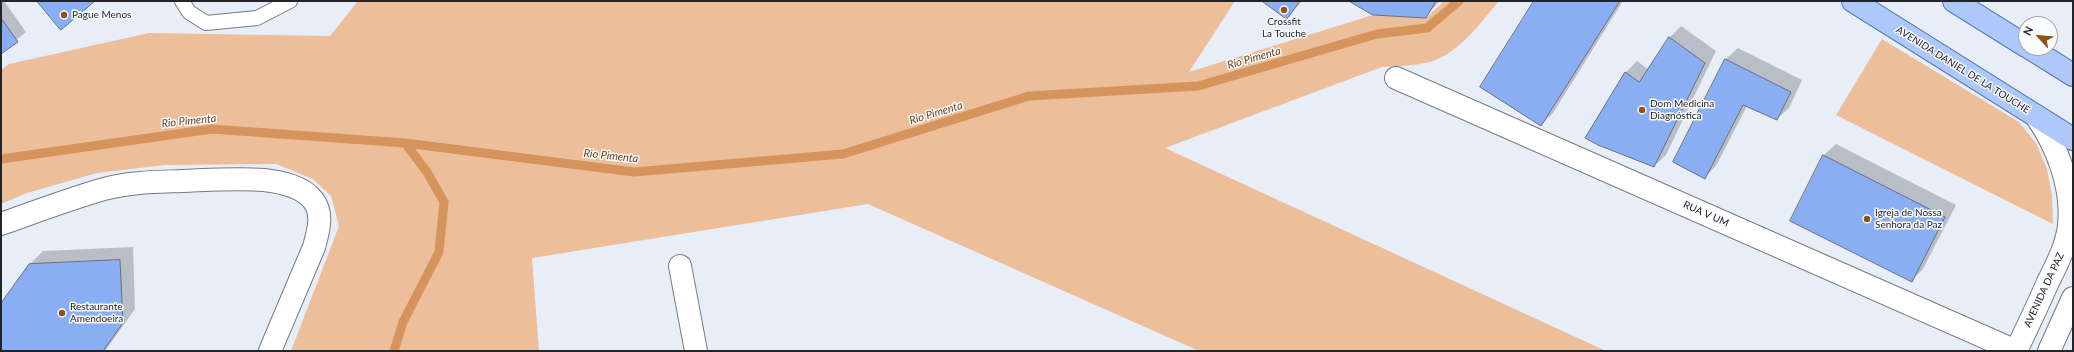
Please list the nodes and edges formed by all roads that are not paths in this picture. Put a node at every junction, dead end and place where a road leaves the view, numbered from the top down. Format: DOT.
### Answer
graph roads {
  1 [pos="182,1"];
  2 [pos="290,1"];
  3 [pos="1853,1"];
  4 [pos="1954,1"];
  5 [pos="2018,41"];
  6 [pos="2043,56"];
  7 [pos="2073,75"];
  8 [pos="1396,78"];
  9 [pos="2036,116"];
  10 [pos="2073,139"];
  11 [pos="1,224"];
  12 [pos="680,266"];
  13 [pos="2073,298"];
  14 [pos="270,351"];
  15 [pos="696,351"];
  16 [pos="2016,351"];
  17 [pos="2049,351"];
  1 -- 2 [label="lane"];
  3 -- 9 [label="main road, AVENIDA DANIEL DE LA TOUCHE"];
  4 -- 5 [label="main road"];
  6 -- 7 [label="main road"];
  8 -- 16 [label="street, RUA V UM"];
  9 -- 10 [label="main road, AVENIDA DANIEL DE LA TOUCHE"];
  9 -- 16 [label="street, AVENIDA DA PAZ"];
  11 -- 14 [label="street"];
  12 -- 15 [label="street"];
  13 -- 17 [label="street"];
}
